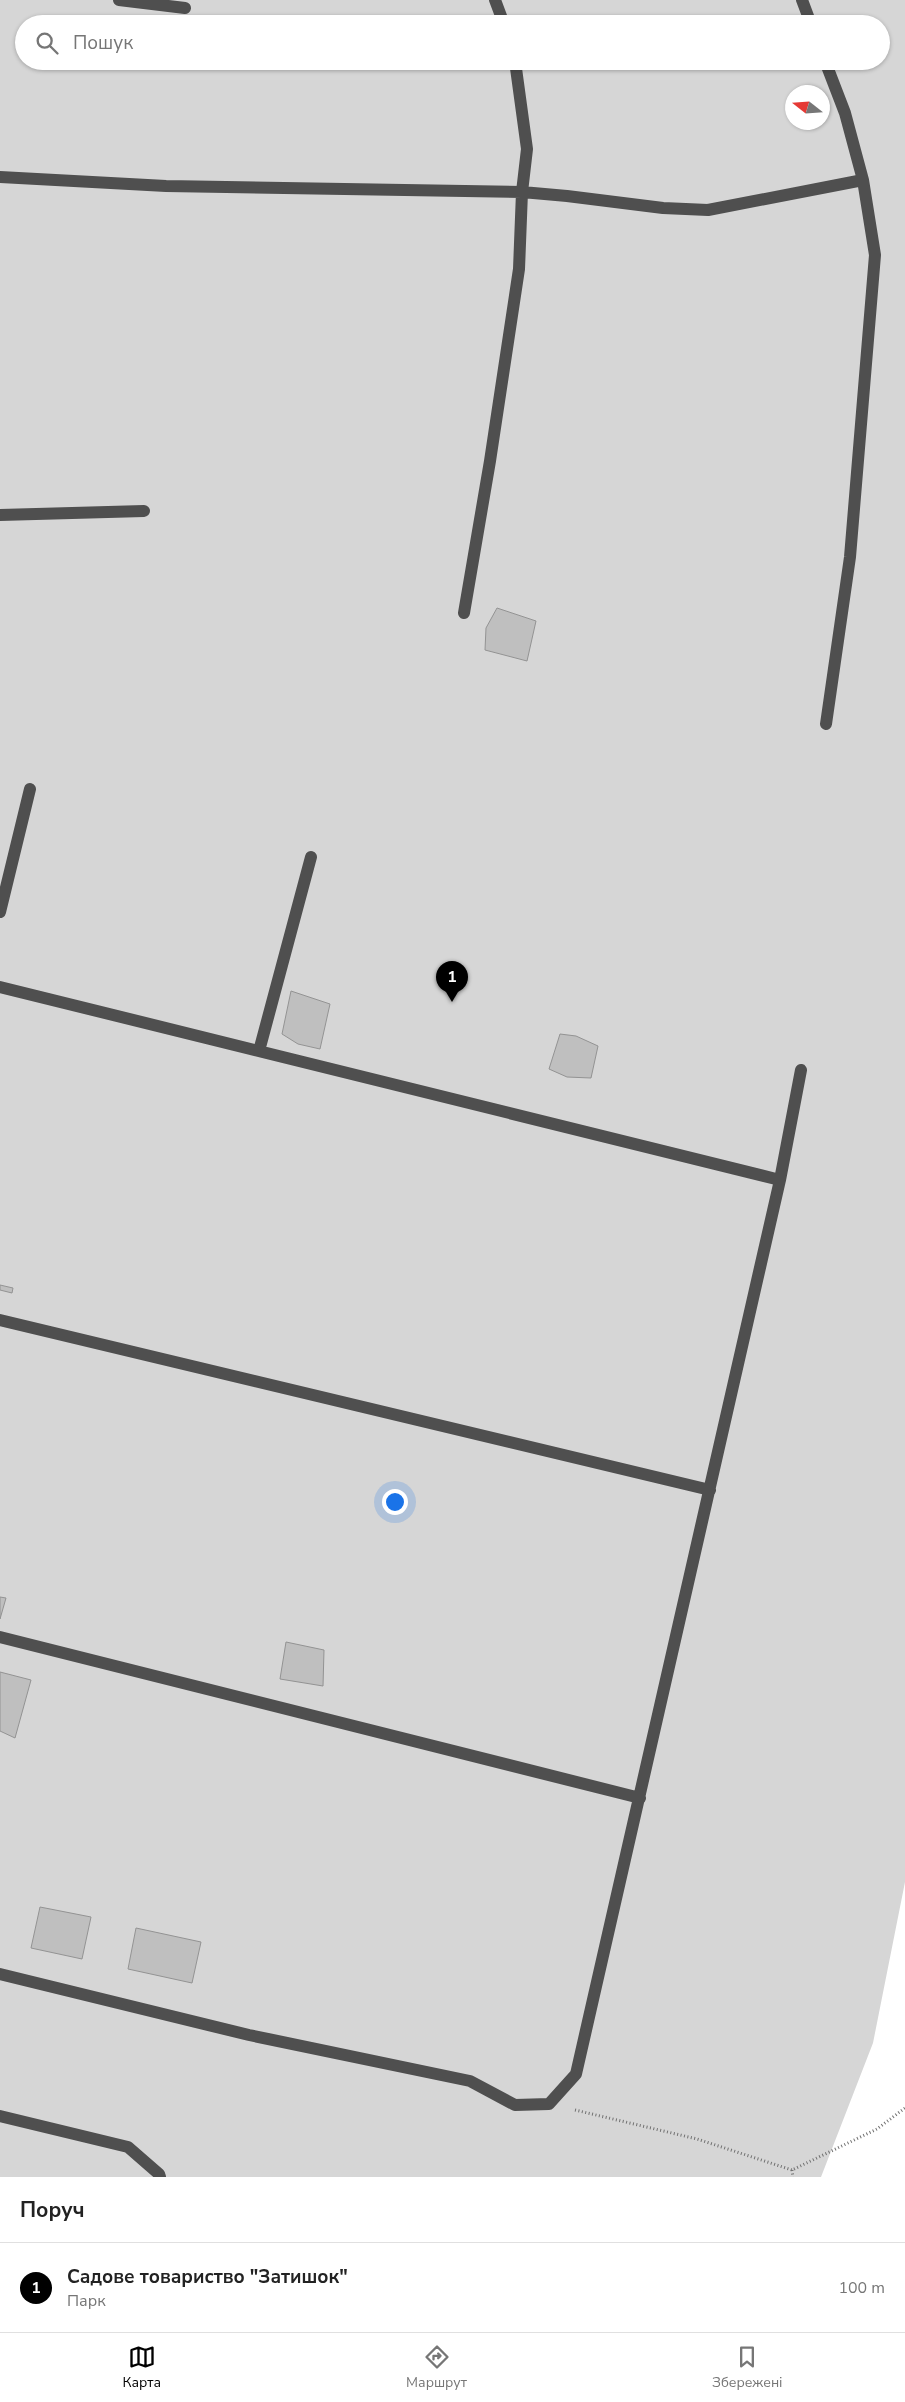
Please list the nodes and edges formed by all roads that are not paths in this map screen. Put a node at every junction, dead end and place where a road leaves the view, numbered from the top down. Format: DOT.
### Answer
graph roads {
  1 [pos="119,0"];
  2 [pos="495,0"];
  3 [pos="802,0"];
  4 [pos="185,8"];
  5 [pos="501,15"];
  6 [pos="808,15"];
  7 [pos="516,70"];
  8 [pos="828,70"];
  9 [pos="0,176"];
  10 [pos="863,180"];
  11 [pos="522,192"];
  12 [pos="144,510"];
  13 [pos="0,515"];
  14 [pos="464,613"];
  15 [pos="826,724"];
  16 [pos="30,789"];
  17 [pos="311,857"];
  18 [pos="0,912"];
  19 [pos="0,987"];
  20 [pos="259,1050"];
  21 [pos="801,1070"];
  22 [pos="780,1180"];
  23 [pos="0,1320"];
  24 [pos="710,1490"];
  25 [pos="0,1637"];
  26 [pos="640,1798"];
  27 [pos="0,1974"];
  28 [pos="0,2116"];
  29 [pos="160,2177"];
  1 -- 4 [label="lane"];
  2 -- 5 [label="lane"];
  3 -- 6 [label="lane"];
  7 -- 11 [label="lane"];
  8 -- 10 [label="lane"];
  9 -- 11 [label="lane"];
  10 -- 11 [label="lane"];
  10 -- 15 [label="lane"];
  11 -- 14 [label="lane"];
  12 -- 13 [label="lane"];
  16 -- 18 [label="lane"];
  17 -- 20 [label="lane"];
  19 -- 20 [label="lane"];
  20 -- 22 [label="lane"];
  21 -- 22 [label="lane"];
  22 -- 24 [label="lane"];
  23 -- 24 [label="lane"];
  24 -- 26 [label="lane"];
  25 -- 26 [label="lane"];
  26 -- 27 [label="lane"];
  28 -- 29 [label="lane"];
}
